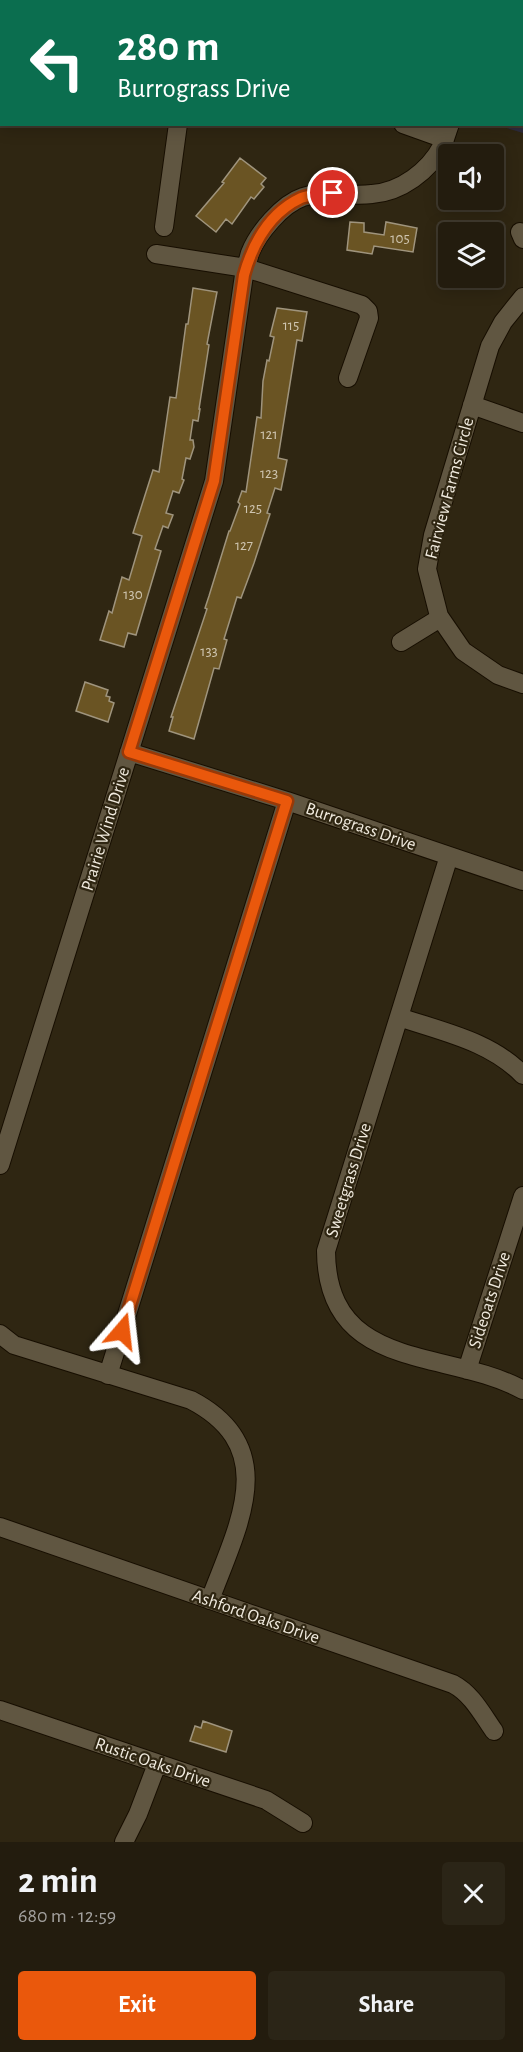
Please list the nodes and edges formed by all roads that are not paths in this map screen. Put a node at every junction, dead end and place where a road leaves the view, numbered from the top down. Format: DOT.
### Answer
graph roads {
  1 [pos="177,126"];
  2 [pos="413,126"];
  3 [pos="447,132"];
  4 [pos="164,227"];
  5 [pos="156,254"];
  6 [pos="246,268"];
  7 [pos="523,297"];
  8 [pos="348,378"];
  9 [pos="472,405"];
  10 [pos="523,423"];
  11 [pos="440,618"];
  12 [pos="400,642"];
  13 [pos="523,684"];
  14 [pos="129,752"];
  15 [pos="287,801"];
  16 [pos="449,856"];
  17 [pos="523,880"];
  18 [pos="399,1017"];
  19 [pos="523,1075"];
  20 [pos="0,1165"];
  21 [pos="523,1196"];
  22 [pos="0,1334"];
  23 [pos="467,1370"];
  24 [pos="108,1375"];
  25 [pos="523,1390"];
  26 [pos="0,1527"];
  27 [pos="210,1600"];
  28 [pos="0,1710"];
  29 [pos="494,1731"];
  30 [pos="157,1764"];
  31 [pos="303,1823"];
  32 [pos="124,1842"];
  1 -- 4 [label="street"];
  2 -- 3 [label="street"];
  3 -- 6 [label="street, Prairie Wind Drive"];
  5 -- 6 [label="street"];
  6 -- 8 [label="street"];
  6 -- 14 [label="street, Prairie Wind Drive"];
  7 -- 9 [label="street, Fairview Farms Circle"];
  9 -- 10 [label="street"];
  9 -- 11 [label="street, Fairview Farms Circle"];
  11 -- 12 [label="street"];
  11 -- 13 [label="street, Fairview Farms Circle"];
  14 -- 15 [label="street, Burrograss Drive"];
  14 -- 20 [label="street, Prairie Wind Drive"];
  15 -- 16 [label="street, Burrograss Drive"];
  15 -- 24 [label="street"];
  16 -- 17 [label="street, Burrograss Drive"];
  16 -- 18 [label="street, Sweetgrass Drive"];
  18 -- 19 [label="street"];
  18 -- 23 [label="street, Sweetgrass Drive"];
  21 -- 23 [label="street, Sideoats Drive"];
  22 -- 24 [label="street"];
  23 -- 25 [label="street, Sweetgrass Drive"];
  24 -- 27 [label="street"];
  26 -- 27 [label="street, Ashford Oaks Drive"];
  27 -- 29 [label="street, Ashford Oaks Drive"];
  28 -- 30 [label="street, Rustic Oaks Drive"];
  30 -- 31 [label="street, Rustic Oaks Drive"];
  30 -- 32 [label="street"];
}
